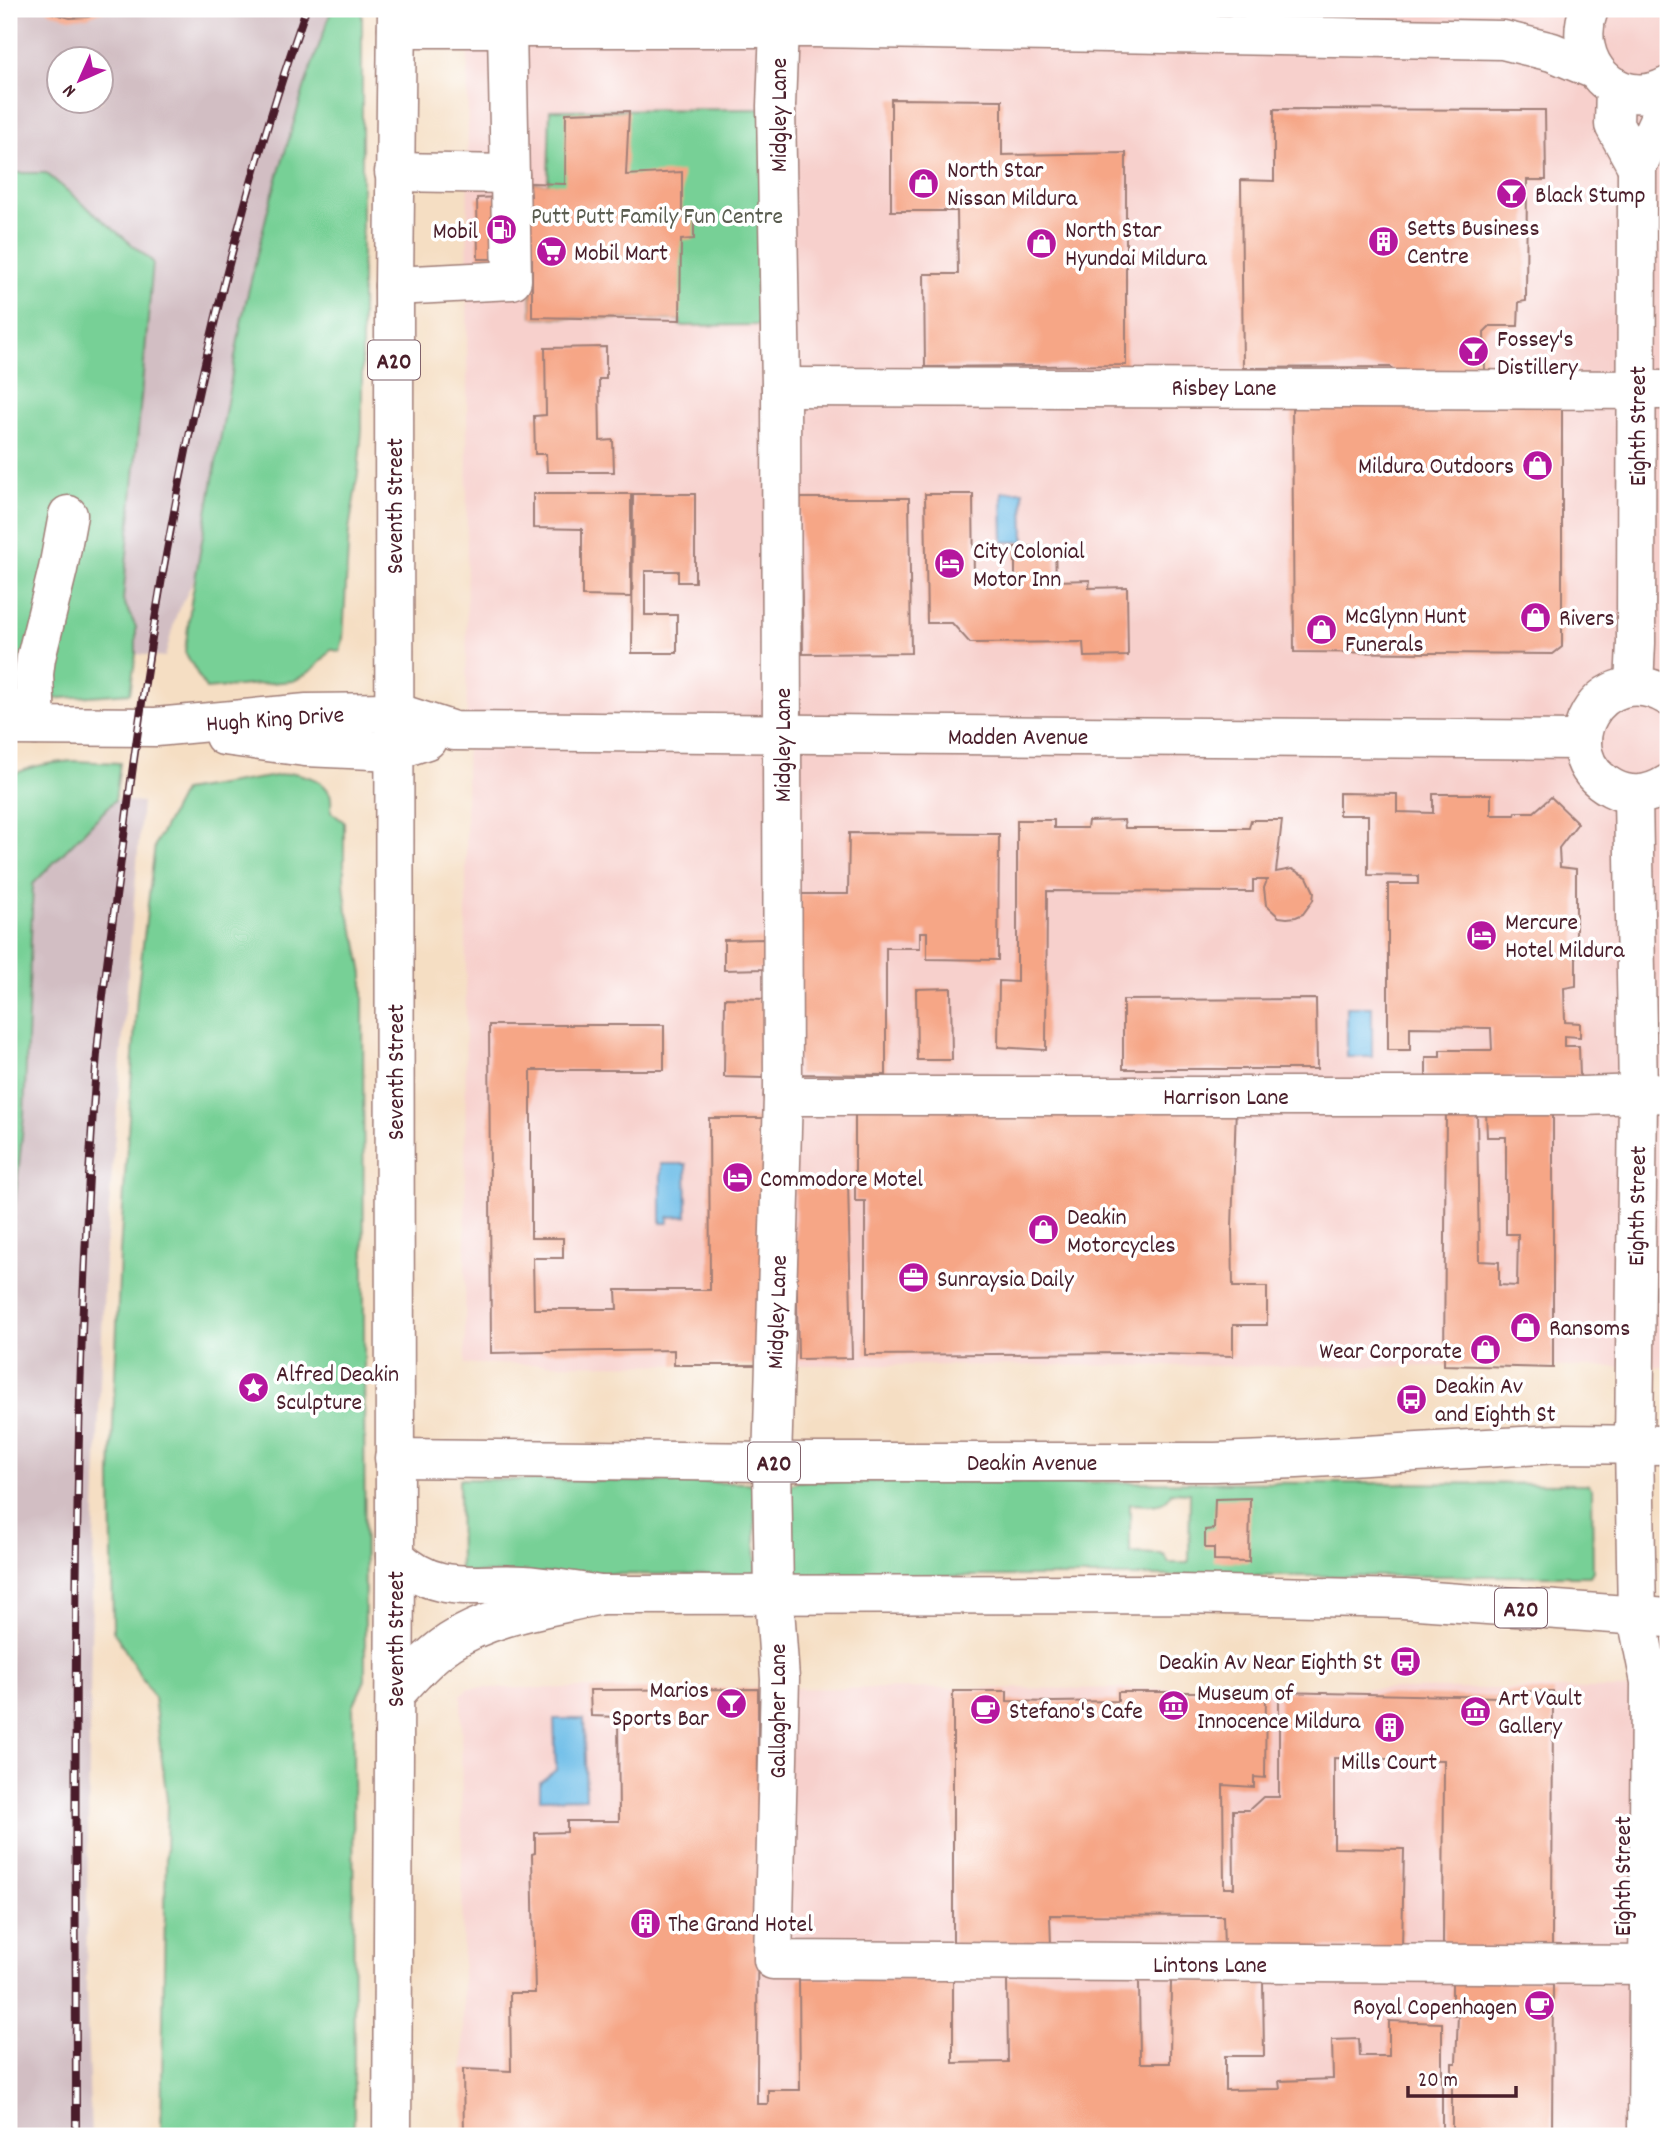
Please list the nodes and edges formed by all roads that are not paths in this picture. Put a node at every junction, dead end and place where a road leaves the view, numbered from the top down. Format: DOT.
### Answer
graph roads {
  1 [pos="1583,9"];
  2 [pos="1589,9"];
  3 [pos="397,18"];
  4 [pos="802,22"];
  5 [pos="507,29"];
  6 [pos="1503,40"];
  7 [pos="1605,78"];
  8 [pos="1667,87"];
  9 [pos="1637,167"];
  10 [pos="394,172"];
  11 [pos="510,174"];
  12 [pos="394,286"];
  13 [pos="781,387"];
  14 [pos="1653,389"];
  15 [pos="68,516"];
  16 [pos="1651,691"];
  17 [pos="395,712"];
  18 [pos="22,726"];
  19 [pos="156,727"];
  20 [pos="454,732"];
  21 [pos="782,735"];
  22 [pos="1582,740"];
  23 [pos="394,751"];
  24 [pos="1651,790"];
  25 [pos="1653,1093"];
  26 [pos="783,1096"];
  27 [pos="1651,1444"];
  28 [pos="394,1458"];
  29 [pos="772,1462"];
  30 [pos="395,1556"];
  31 [pos="774,1594"];
  32 [pos="600,1595"];
  33 [pos="1653,1618"];
  34 [pos="395,1694"];
  35 [pos="773,1961"];
  36 [pos="1645,1965"];
  37 [pos="392,2136"];
  38 [pos="1621,2136"];
  39 [pos="1647,2136"];
  1 -- 6 [label="main road"];
  2 -- 7 [label="main road"];
  3 -- 5 [label="main road"];
  3 -- 10 [label="main road, Seventh Street / A20"];
  4 -- 5 [label="main road"];
  4 -- 6 [label="main road"];
  4 -- 13 [label="main road, Midgley Lane"];
  5 -- 11 [label="main road"];
  6 -- 7 [label="main road"];
  7 -- 8 [label="main road"];
  7 -- 9 [label="main road, Eighth Street"];
  8 -- 9 [label="main road, Eighth Street"];
  9 -- 14 [label="main road, Eighth Street"];
  10 -- 11 [label="main road"];
  10 -- 12 [label="main road, Seventh Street / A20"];
  11 -- 12 [label="main road"];
  12 -- 17 [label="main road, Seventh Street / A20"];
  13 -- 14 [label="main road, Risbey Lane"];
  13 -- 21 [label="main road, Midgley Lane"];
  14 -- 16 [label="main road, Eighth Street"];
  15 -- 18 [label="main road"];
  16 -- 22 [label="main road"];
  17 -- 19 [label="main road, Hugh King Drive"];
  17 -- 20 [label="main road, Madden Avenue"];
  17 -- 23 [label="main road, Seventh Street / A20"];
  18 -- 19 [label="main road, Hugh King Drive"];
  19 -- 23 [label="main road, Hugh King Drive"];
  20 -- 21 [label="main road, Madden Avenue"];
  20 -- 23 [label="main road, Madden Avenue"];
  21 -- 22 [label="main road, Madden Avenue"];
  21 -- 26 [label="main road, Midgley Lane"];
  22 -- 24 [label="main road"];
  23 -- 28 [label="main road, Seventh Street / A20"];
  24 -- 25 [label="main road, Eighth Street"];
  25 -- 26 [label="main road, Harrison Lane"];
  25 -- 27 [label="main road, Eighth Street"];
  26 -- 29 [label="main road, Midgley Lane"];
  27 -- 29 [label="main road, Deakin Avenue / A20"];
  27 -- 33 [label="main road, Eighth Street"];
  28 -- 29 [label="main road, Deakin Avenue / A20"];
  28 -- 30 [label="main road, Seventh Street / A20"];
  29 -- 31 [label="main road, Gallagher Lane"];
  30 -- 32 [label="main road, A20"];
  30 -- 34 [label="main road, Seventh Street"];
  31 -- 32 [label="main road, A20"];
  31 -- 33 [label="main road, A20"];
  31 -- 35 [label="main road, Gallagher Lane"];
  32 -- 34 [label="main road"];
  33 -- 36 [label="main road, Eighth Street"];
  34 -- 37 [label="main road, Seventh Street"];
  35 -- 36 [label="main road, Lintons Lane"];
  36 -- 38 [label="main road, Eighth Street"];
  36 -- 39 [label="main road, Eighth Street"];
}
